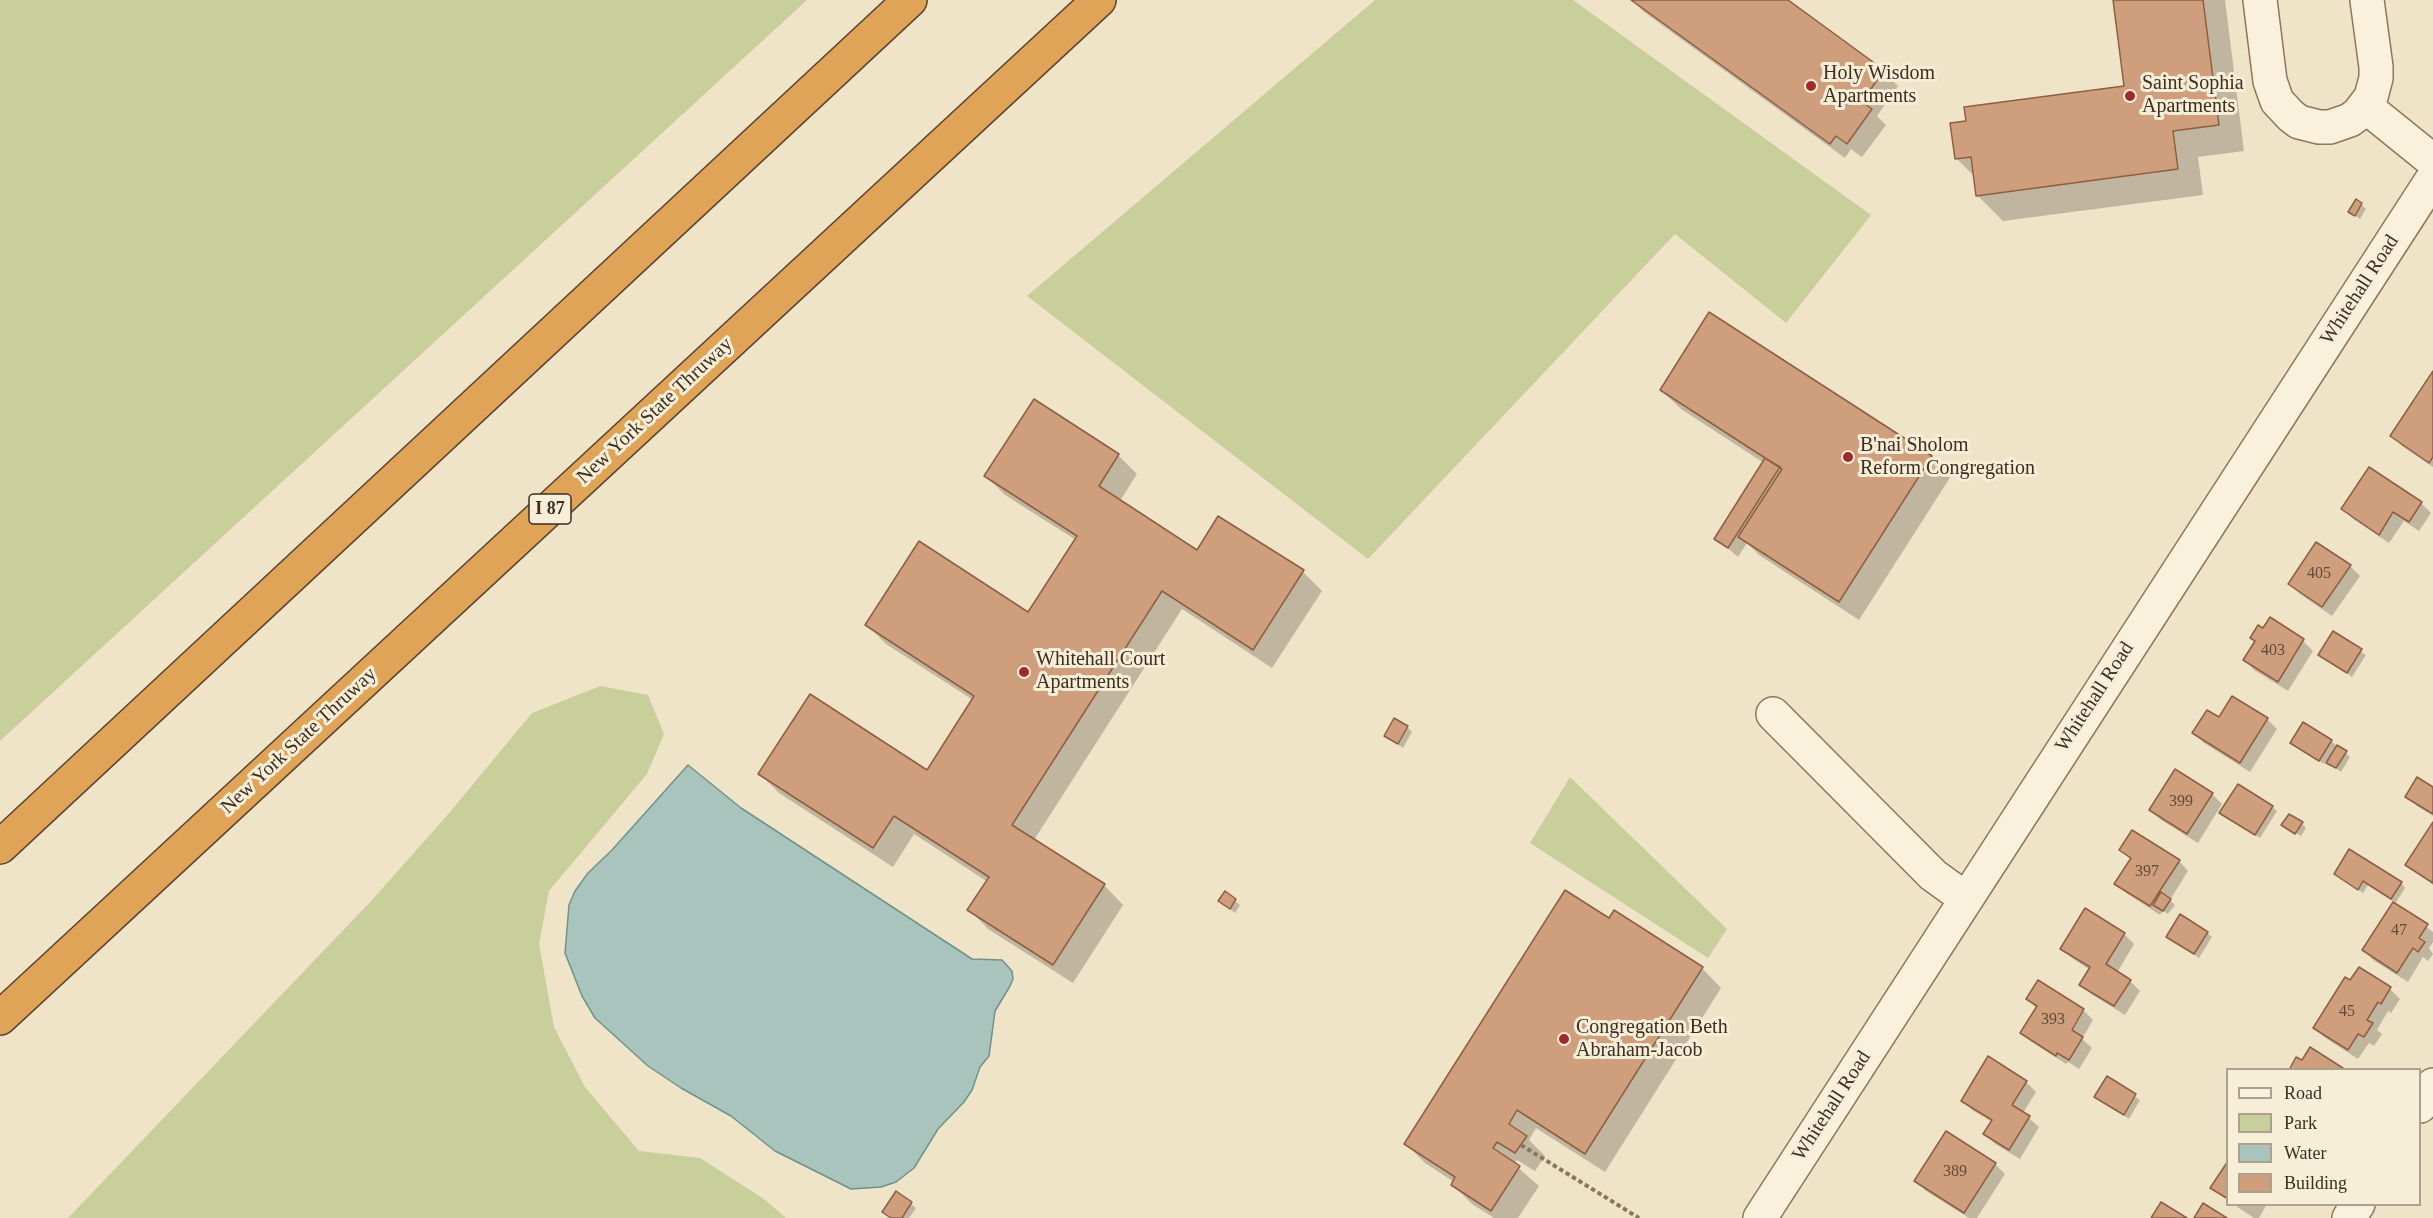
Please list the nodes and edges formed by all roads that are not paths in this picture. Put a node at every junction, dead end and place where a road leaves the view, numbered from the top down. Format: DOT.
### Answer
graph roads {
  1 [pos="910,0"];
  2 [pos="1099,0"];
  3 [pos="2260,0"];
  4 [pos="2367,0"];
  5 [pos="2365,106"];
  6 [pos="2433,161"];
  7 [pos="2433,178"];
  8 [pos="1773,714"];
  9 [pos="0,847"];
  10 [pos="1966,899"];
  11 [pos="0,1018"];
  12 [pos="2433,1085"];
  13 [pos="2421,1104"];
  14 [pos="1760,1218"];
  1 -- 9 [label="highway"];
  2 -- 11 [label="highway, New York State Thruway / I 87"];
  3 -- 5 [label="street"];
  4 -- 5 [label="street"];
  5 -- 6 [label="street"];
  7 -- 10 [label="street, Whitehall Road"];
  8 -- 10 [label="street"];
  10 -- 14 [label="street, Whitehall Road"];
  12 -- 13 [label="street"];
}
